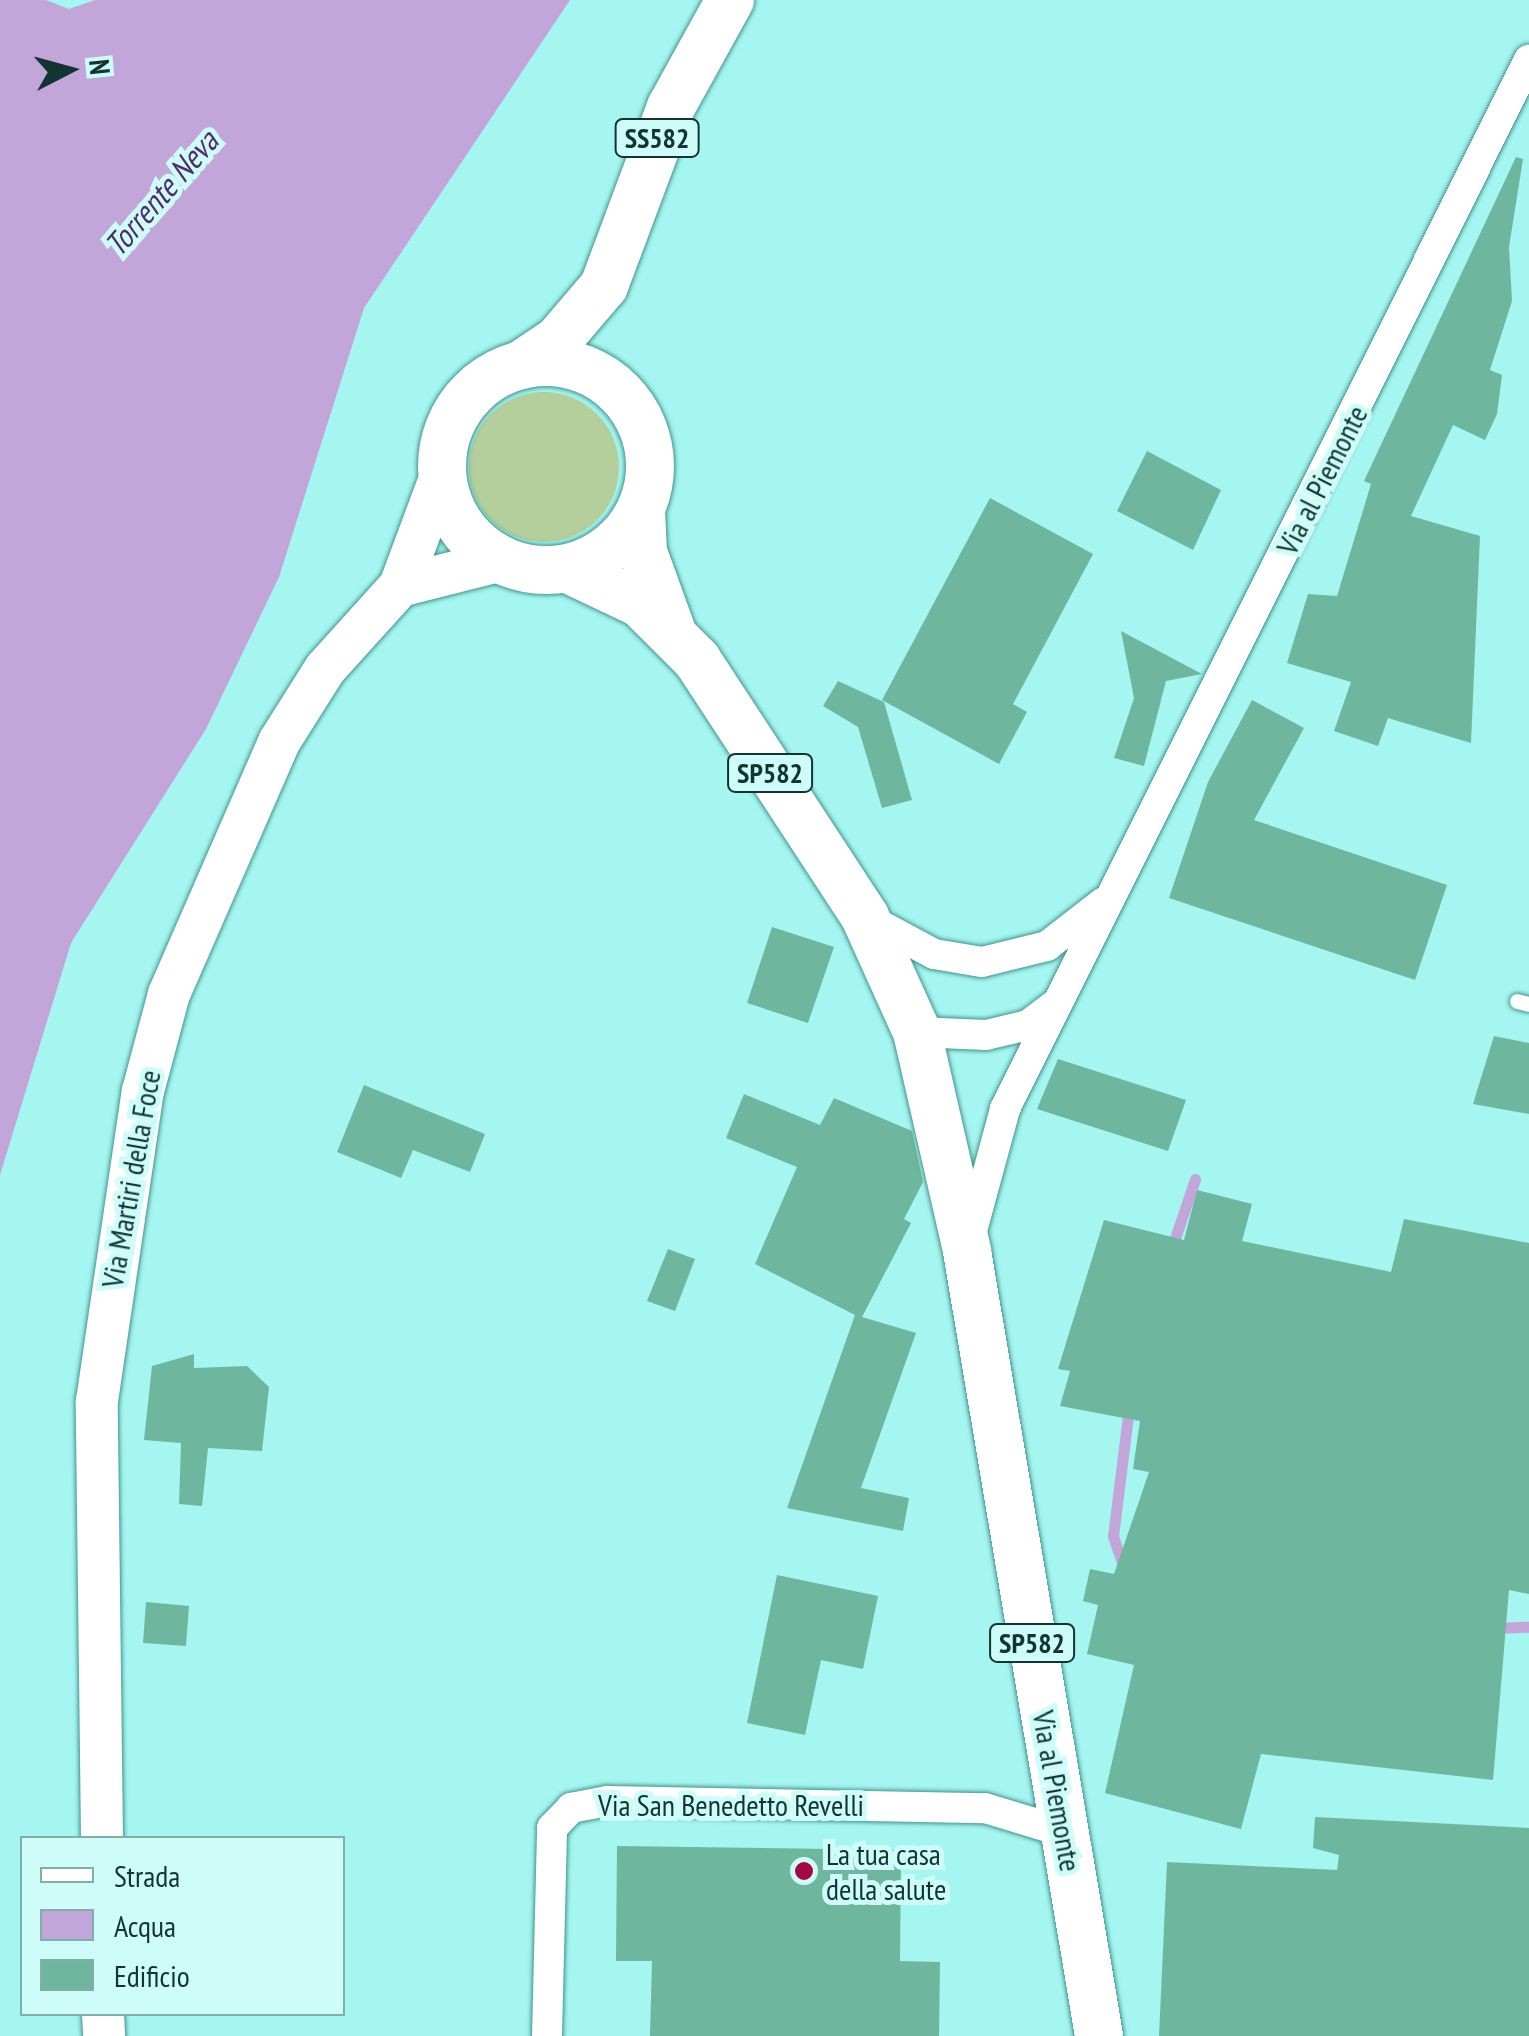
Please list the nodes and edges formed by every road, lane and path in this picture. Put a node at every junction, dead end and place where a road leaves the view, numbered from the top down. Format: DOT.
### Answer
graph roads {
  1 [pos="730,0"];
  2 [pos="1529,60"];
  3 [pos="604,286"];
  4 [pos="521,365"];
  5 [pos="619,392"];
  6 [pos="442,473"];
  7 [pos="640,510"];
  8 [pos="500,560"];
  9 [pos="568,569"];
  10 [pos="400,586"];
  11 [pos="672,632"];
  12 [pos="1110,898"];
  13 [pos="864,917"];
  14 [pos="1058,1003"];
  15 [pos="917,1032"];
  16 [pos="966,1251"];
  17 [pos="1064,1832"];
  18 [pos="102,1836"];
  19 [pos="547,2036"];
  20 [pos="1098,2036"];
  1 -- 3 [label="main road, SS582"];
  2 -- 12 [label="street, Via al Piemonte"];
  3 -- 4 [label="main road, SS582"];
  3 -- 5 [label="main road, SS582"];
  4 -- 5 [label="main road"];
  4 -- 6 [label="main road"];
  5 -- 7 [label="main road"];
  6 -- 8 [label="main road"];
  6 -- 10 [label="main road, Via Martiri della Foce"];
  7 -- 9 [label="main road"];
  7 -- 11 [label="main road, Via al Piemonte / SP582"];
  8 -- 9 [label="main road"];
  8 -- 10 [label="main road"];
  9 -- 11 [label="main road, Via al Piemonte / SP582"];
  10 -- 18 [label="main road, Via Martiri della Foce"];
  11 -- 13 [label="main road, Via al Piemonte / SP582"];
  12 -- 13 [label="street, Via al Piemonte"];
  12 -- 14 [label="street, Via al Piemonte"];
  13 -- 15 [label="main road, Via al Piemonte / SP582"];
  14 -- 15 [label="street"];
  14 -- 16 [label="street, Via al Piemonte"];
  15 -- 16 [label="main road, Via al Piemonte / SP582"];
  16 -- 17 [label="main road, Via al Piemonte / SP582"];
  17 -- 19 [label="street, Via San Benedetto Revelli"];
  17 -- 20 [label="main road, Via al Piemonte / SP582"];
}
